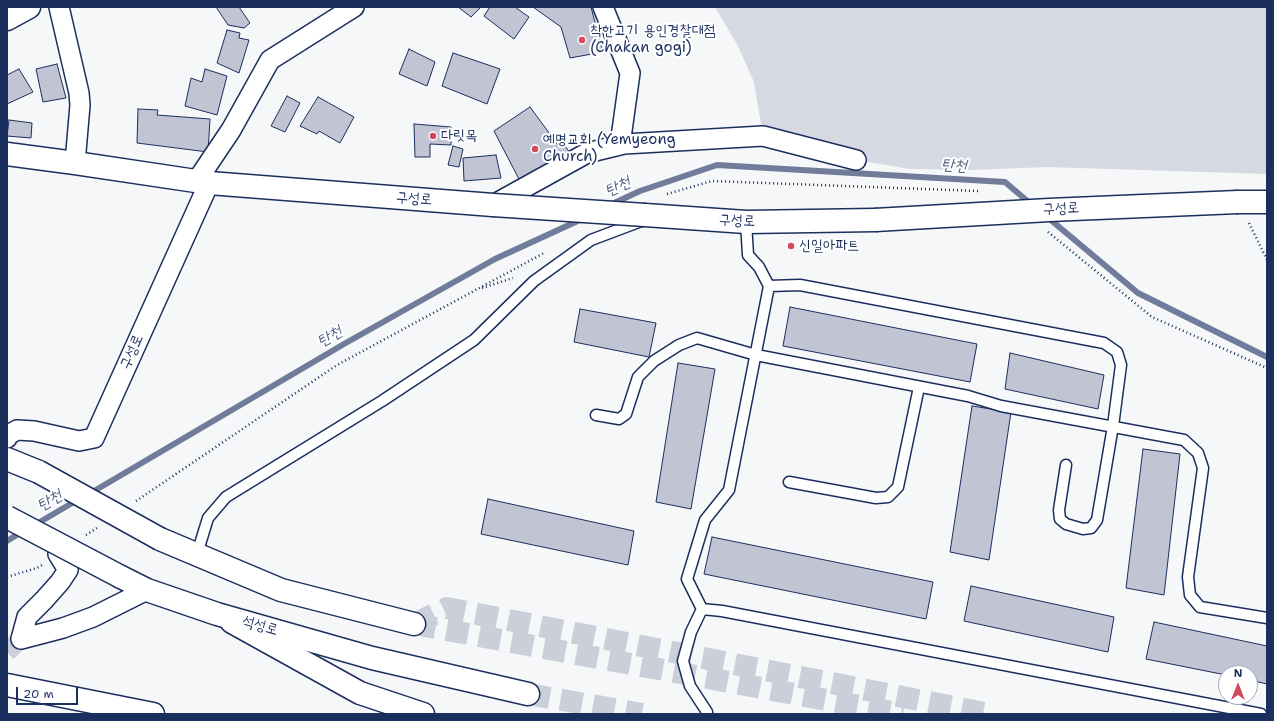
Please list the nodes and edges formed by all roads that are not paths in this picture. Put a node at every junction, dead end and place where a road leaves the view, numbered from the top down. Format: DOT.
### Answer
graph roads {
  1 [pos="29,7"];
  2 [pos="59,7"];
  3 [pos="354,7"];
  4 [pos="602,7"];
  5 [pos="7,20"];
  6 [pos="620,145"];
  7 [pos="7,154"];
  8 [pos="856,160"];
  9 [pos="75,163"];
  10 [pos="202,182"];
  11 [pos="1267,202"];
  12 [pos="493,205"];
  13 [pos="654,209"];
  14 [pos="746,222"];
  15 [pos="769,286"];
  16 [pos="756,355"];
  17 [pos="919,387"];
  18 [pos="596,415"];
  19 [pos="1113,426"];
  20 [pos="7,438"];
  21 [pos="7,459"];
  22 [pos="1066,465"];
  23 [pos="789,482"];
  24 [pos="7,517"];
  25 [pos="58,554"];
  26 [pos="197,554"];
  27 [pos="146,590"];
  28 [pos="702,609"];
  29 [pos="217,614"];
  30 [pos="1267,618"];
  31 [pos="414,624"];
  32 [pos="7,685"];
  33 [pos="528,694"];
  34 [pos="707,712"];
  35 [pos="153,714"];
  36 [pos="423,714"];
  37 [pos="1260,714"];
  1 -- 5 [label="main road"];
  2 -- 9 [label="street"];
  3 -- 10 [label="street"];
  4 -- 6 [label="street"];
  6 -- 8 [label="street"];
  6 -- 12 [label="street"];
  7 -- 9 [label="main road, 구성로"];
  9 -- 10 [label="main road, 구성로"];
  10 -- 12 [label="main road, 구성로"];
  10 -- 20 [label="street, 구성로"];
  11 -- 14 [label="main road, 구성로, bridge"];
  12 -- 13 [label="main road, 구성로, bridge"];
  13 -- 14 [label="main road, 구성로"];
  13 -- 26 [label="lane"];
  14 -- 15 [label="lane"];
  15 -- 16 [label="lane"];
  15 -- 19 [label="lane"];
  16 -- 17 [label="lane"];
  16 -- 18 [label="lane"];
  16 -- 28 [label="lane"];
  17 -- 19 [label="lane"];
  17 -- 23 [label="lane"];
  19 -- 22 [label="lane"];
  19 -- 30 [label="lane"];
  21 -- 26 [label="main road, bridge"];
  24 -- 27 [label="main road, 석성로, bridge"];
  25 -- 27 [label="street"];
  26 -- 31 [label="main road"];
  27 -- 29 [label="main road, 석성로"];
  28 -- 34 [label="lane"];
  28 -- 37 [label="lane"];
  29 -- 33 [label="main road, 석성로"];
  29 -- 36 [label="main road"];
  32 -- 35 [label="main road"];
}
